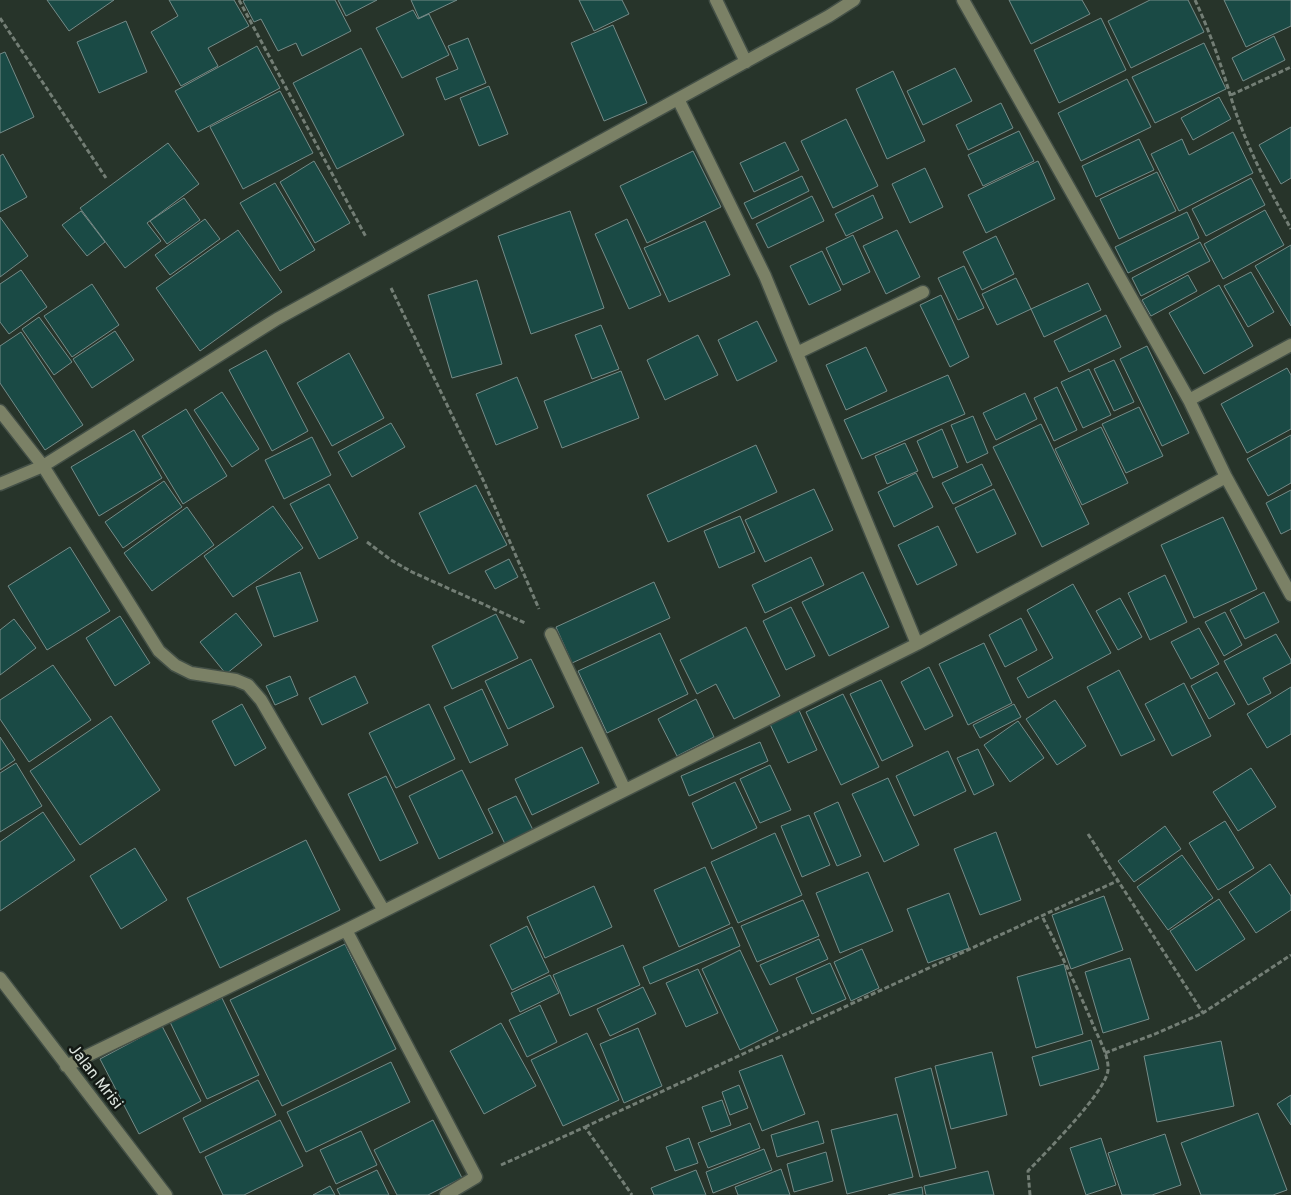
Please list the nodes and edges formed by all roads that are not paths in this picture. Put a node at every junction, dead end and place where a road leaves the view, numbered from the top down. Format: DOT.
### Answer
graph roads {
  1 [pos="716,0"];
  2 [pos="854,0"];
  3 [pos="963,0"];
  4 [pos="746,62"];
  5 [pos="678,99"];
  6 [pos="923,292"];
  7 [pos="1291,344"];
  8 [pos="797,353"];
  9 [pos="1189,400"];
  10 [pos="0,411"];
  11 [pos="43,466"];
  12 [pos="1226,477"];
  13 [pos="0,484"];
  14 [pos="1291,595"];
  15 [pos="551,634"];
  16 [pos="917,644"];
  17 [pos="625,790"];
  18 [pos="384,910"];
  19 [pos="346,930"];
  20 [pos="0,978"];
  21 [pos="66,1066"];
  22 [pos="166,1195"];
  23 [pos="446,1195"];
  1 -- 4 [label="street"];
  2 -- 4 [label="street"];
  3 -- 9 [label="street"];
  4 -- 5 [label="street"];
  5 -- 8 [label="street"];
  5 -- 11 [label="street"];
  6 -- 8 [label="street"];
  7 -- 9 [label="street"];
  8 -- 16 [label="street"];
  9 -- 12 [label="street"];
  10 -- 11 [label="street"];
  11 -- 13 [label="street"];
  11 -- 18 [label="street"];
  12 -- 14 [label="street"];
  12 -- 16 [label="street"];
  15 -- 17 [label="street"];
  16 -- 17 [label="street"];
  17 -- 18 [label="street"];
  18 -- 19 [label="street"];
  19 -- 21 [label="street"];
  19 -- 23 [label="street"];
  20 -- 21 [label="street, Jalan Mrisi"];
  21 -- 22 [label="street, Jalan Mrisi"];
}
